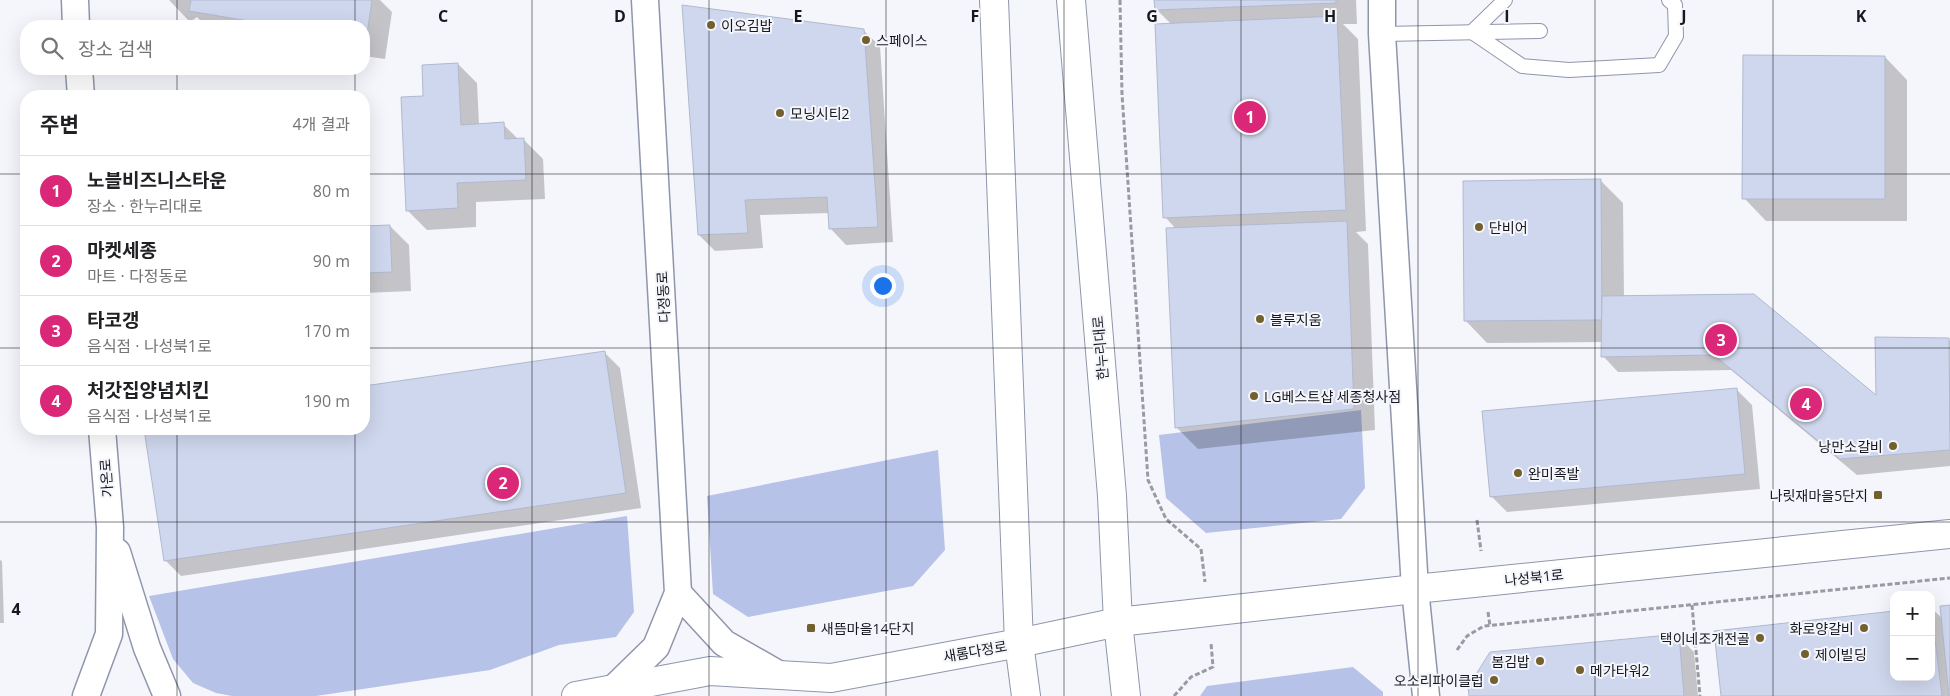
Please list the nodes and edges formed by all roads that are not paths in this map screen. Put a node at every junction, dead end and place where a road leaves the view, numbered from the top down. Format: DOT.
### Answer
graph roads {
  1 [pos="75,0"];
  2 [pos="645,0"];
  3 [pos="994,0"];
  4 [pos="1071,0"];
  5 [pos="1382,0"];
  6 [pos="1505,0"];
  7 [pos="1669,0"];
  8 [pos="76,20"];
  9 [pos="1540,31"];
  10 [pos="1472,32"];
  11 [pos="1382,34"];
  12 [pos="79,75"];
  13 [pos="80,90"];
  14 [pos="102,435"];
  15 [pos="110,527"];
  16 [pos="1950,534"];
  17 [pos="1415,589"];
  18 [pos="678,593"];
  19 [pos="1118,622"];
  20 [pos="1018,643"];
  21 [pos="787,686"];
  22 [pos="613,689"];
  23 [pos="86,696"];
  24 [pos="167,696"];
  25 [pos="576,696"];
  26 [pos="1026,696"];
  27 [pos="1126,696"];
  28 [pos="1426,696"];
  1 -- 8 [label="street"];
  2 -- 18 [label="street, 다정동로"];
  3 -- 20 [label="street"];
  4 -- 19 [label="street, 한누리대로"];
  5 -- 11 [label="street"];
  6 -- 10 [label="lane"];
  7 -- 10 [label="lane"];
  9 -- 10 [label="lane"];
  10 -- 11 [label="lane"];
  11 -- 17 [label="street"];
  12 -- 13 [label="street"];
  14 -- 15 [label="street, 가온로"];
  15 -- 23 [label="street"];
  15 -- 24 [label="street"];
  16 -- 17 [label="street, 나성북1로"];
  17 -- 19 [label="street, 나성북1로"];
  17 -- 28 [label="street"];
  18 -- 21 [label="street"];
  18 -- 22 [label="street"];
  19 -- 20 [label="street, 새롬다정로"];
  19 -- 27 [label="street, 한누리대로"];
  20 -- 21 [label="street, 새롬다정로"];
  20 -- 26 [label="street"];
  21 -- 22 [label="street, 새롬다정로"];
  22 -- 25 [label="street, 새롬다정로"];
}
